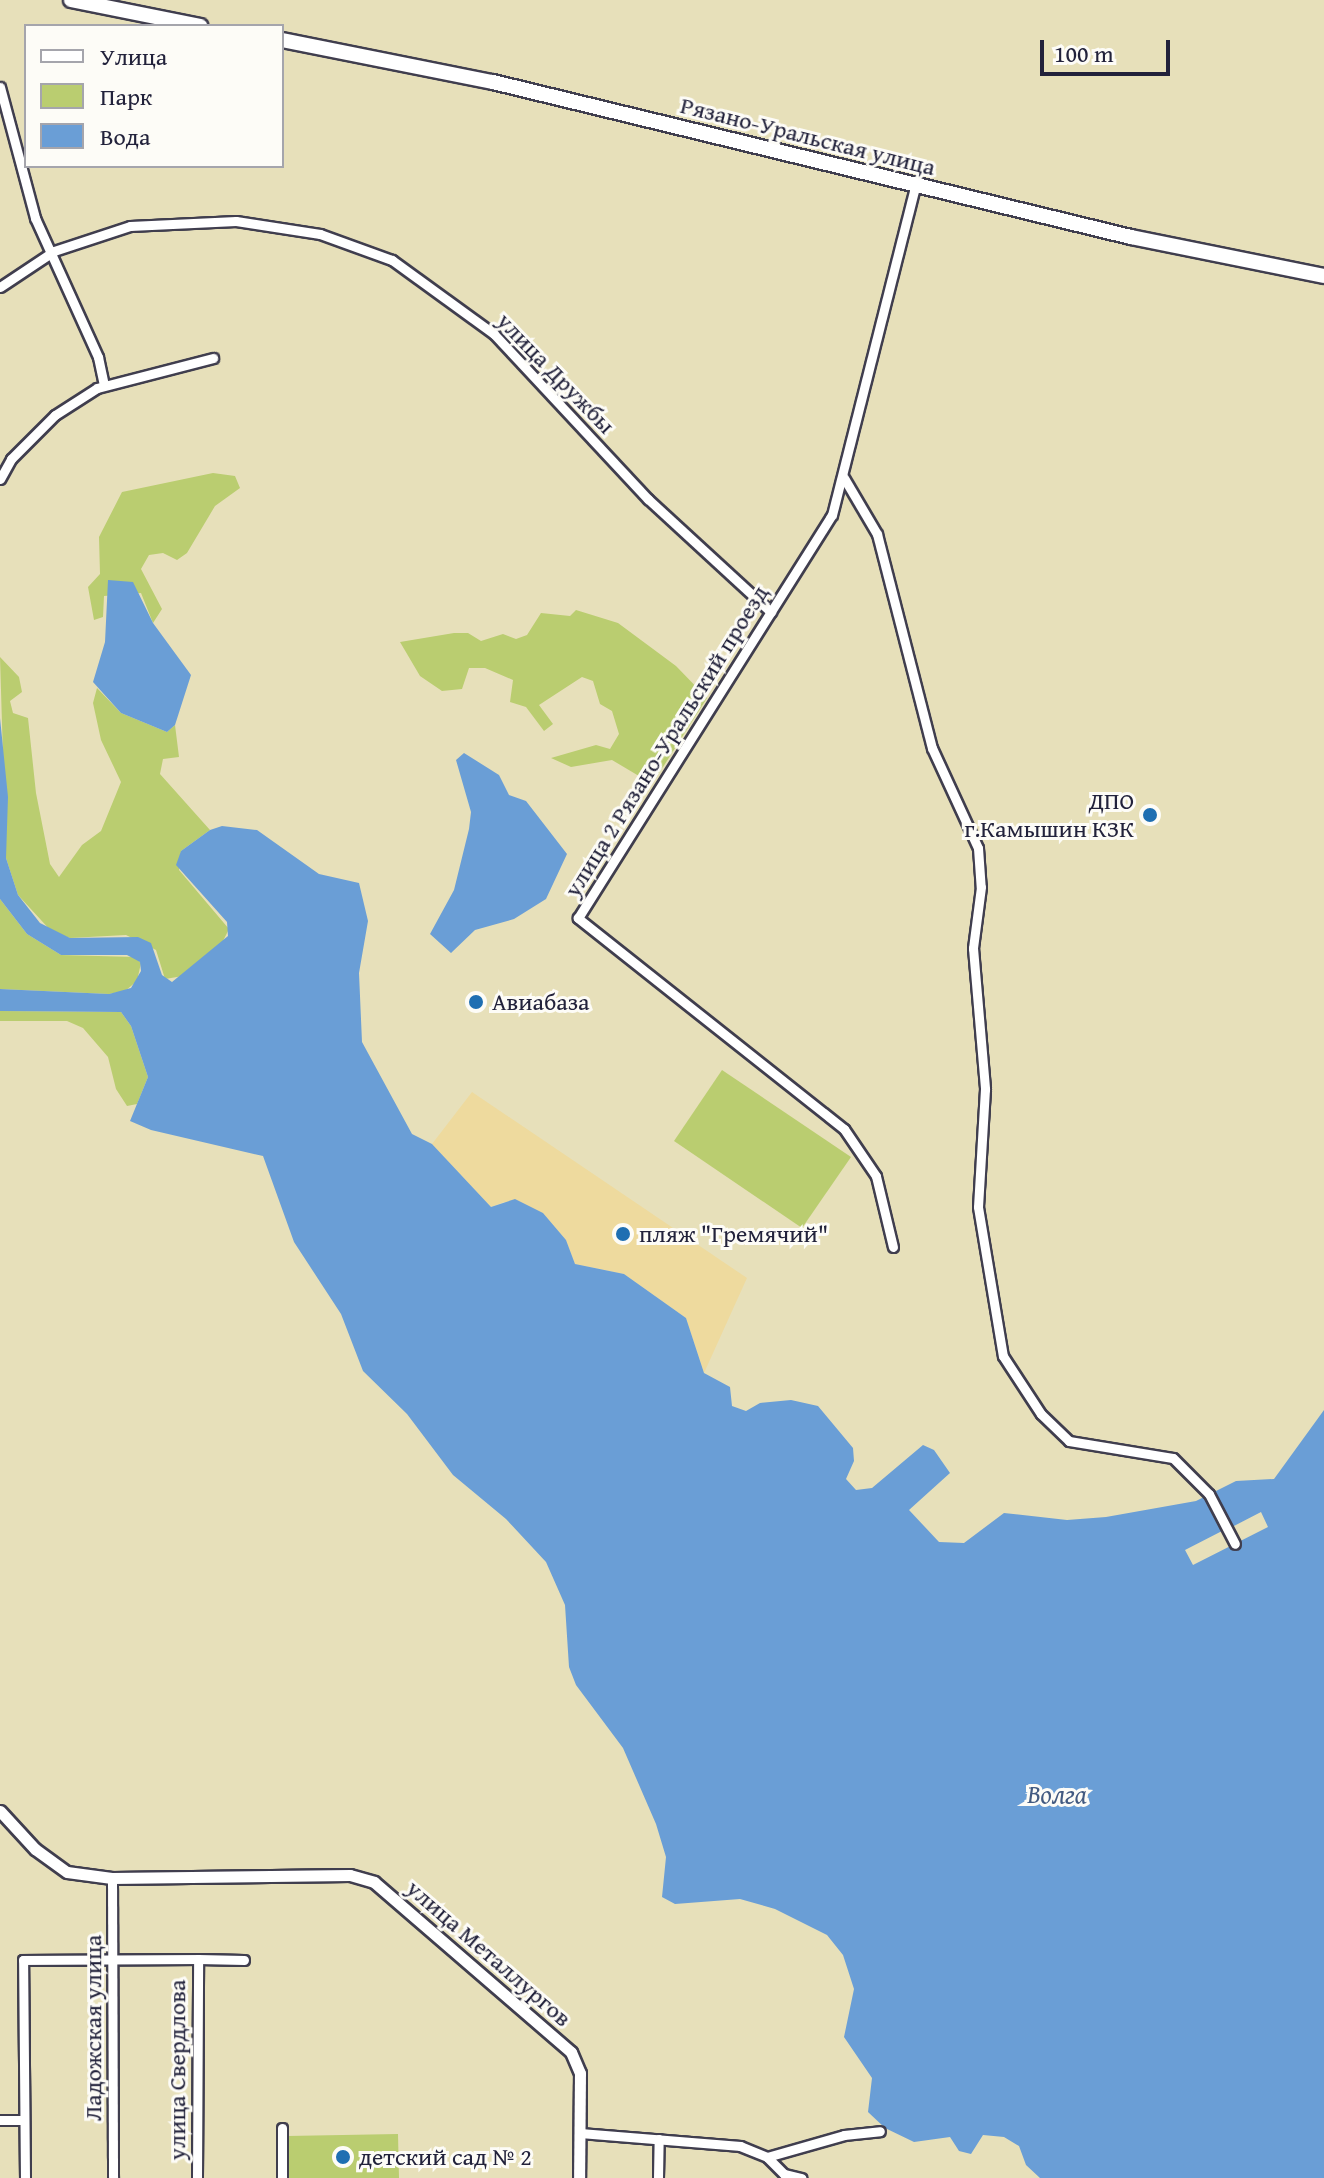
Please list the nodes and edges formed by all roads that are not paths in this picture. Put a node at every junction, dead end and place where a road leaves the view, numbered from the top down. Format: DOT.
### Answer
graph roads {
  1 [pos="71,0"];
  2 [pos="190,24"];
  3 [pos="284,40"];
  4 [pos="0,87"];
  5 [pos="915,186"];
  6 [pos="49,255"];
  7 [pos="1324,276"];
  8 [pos="0,287"];
  9 [pos="213,358"];
  10 [pos="104,385"];
  11 [pos="844,478"];
  12 [pos="0,479"];
  13 [pos="771,612"];
  14 [pos="893,1247"];
  15 [pos="1235,1544"];
  16 [pos="0,1811"];
  17 [pos="112,1878"];
  18 [pos="198,1959"];
  19 [pos="114,1960"];
  20 [pos="244,1960"];
  21 [pos="0,2120"];
  22 [pos="24,2120"];
  23 [pos="282,2128"];
  24 [pos="880,2131"];
  25 [pos="580,2133"];
  26 [pos="659,2139"];
  27 [pos="767,2157"];
  28 [pos="25,2178"];
  29 [pos="113,2178"];
  30 [pos="197,2178"];
  31 [pos="282,2178"];
  32 [pos="579,2178"];
  33 [pos="658,2178"];
  34 [pos="802,2178"];
  1 -- 2 [label="main road"];
  3 -- 5 [label="main road, Рязано-Уральская улица"];
  4 -- 6 [label="street"];
  5 -- 7 [label="main road, Рязано-Уральская улица"];
  5 -- 11 [label="street, улица 2 Рязано-Уральский проезд"];
  6 -- 8 [label="street, улица Дружбы"];
  6 -- 10 [label="street"];
  6 -- 13 [label="street, улица Дружбы"];
  9 -- 10 [label="street"];
  10 -- 12 [label="street"];
  11 -- 13 [label="street, улица 2 Рязано-Уральский проезд"];
  11 -- 15 [label="street"];
  13 -- 14 [label="street, улица 2 Рязано-Уральский проезд"];
  16 -- 17 [label="street"];
  17 -- 19 [label="street, Ладожская улица"];
  17 -- 25 [label="street, улица Металлургов"];
  18 -- 19 [label="street"];
  18 -- 20 [label="street, улица Свердлова"];
  18 -- 30 [label="street, улица Свердлова"];
  19 -- 22 [label="street"];
  19 -- 29 [label="street, Ладожская улица"];
  21 -- 22 [label="street"];
  22 -- 28 [label="street"];
  23 -- 31 [label="street"];
  24 -- 27 [label="street"];
  25 -- 26 [label="street"];
  25 -- 32 [label="street, улица Металлургов"];
  26 -- 27 [label="street"];
  26 -- 33 [label="street"];
  27 -- 34 [label="street"];
}
